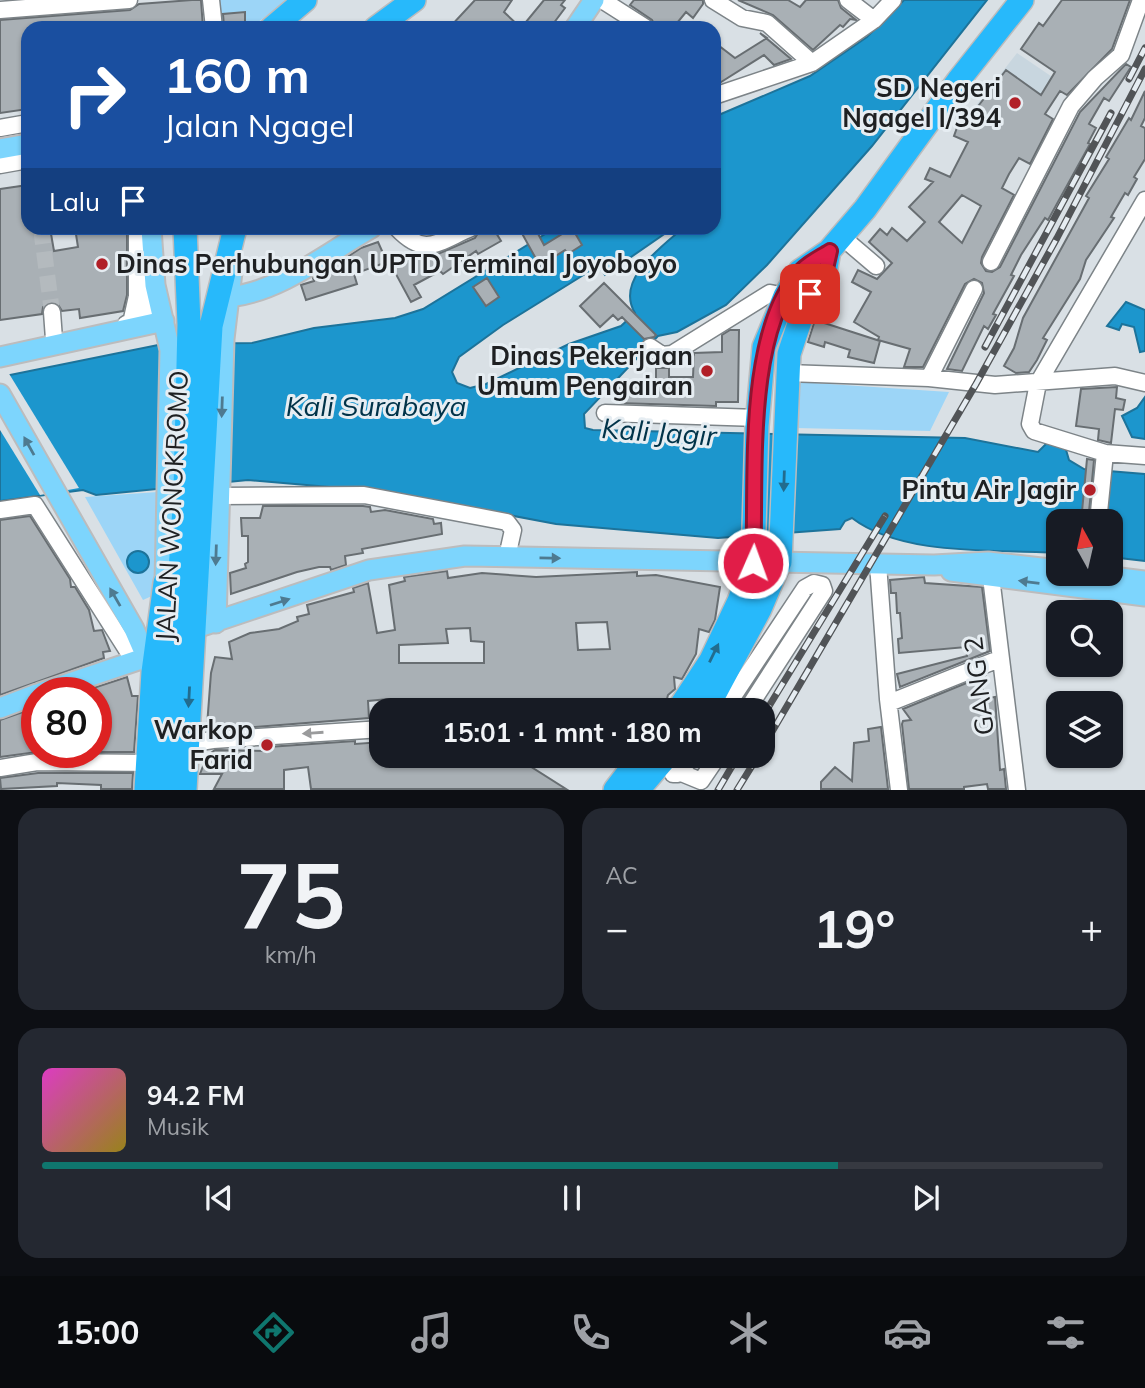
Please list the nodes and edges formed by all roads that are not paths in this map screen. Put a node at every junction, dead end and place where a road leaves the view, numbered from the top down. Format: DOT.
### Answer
graph roads {
  1 [pos="129,0"];
  2 [pos="211,0"];
  3 [pos="305,0"];
  4 [pos="414,0"];
  5 [pos="713,0"];
  6 [pos="848,0"];
  7 [pos="893,0"];
  8 [pos="1022,0"];
  9 [pos="1141,0"];
  10 [pos="592,1"];
  11 [pos="0,10"];
  12 [pos="874,20"];
  13 [pos="213,21"];
  14 [pos="280,21"];
  15 [pos="386,21"];
  16 [pos="579,21"];
  17 [pos="632,21"];
  18 [pos="812,63"];
  19 [pos="721,94"];
  20 [pos="21,124"];
  21 [pos="0,128"];
  22 [pos="21,145"];
  23 [pos="0,149"];
  24 [pos="21,161"];
  25 [pos="0,165"];
  26 [pos="1145,200"];
  27 [pos="137,235"];
  28 [pos="151,235"];
  29 [pos="185,235"];
  30 [pos="232,235"];
  31 [pos="234,235"];
  32 [pos="359,235"];
  33 [pos="404,235"];
  34 [pos="454,235"];
  35 [pos="836,244"];
  36 [pos="991,262"];
  37 [pos="876,265"];
  38 [pos="153,275"];
  39 [pos="974,289"];
  40 [pos="785,296"];
  41 [pos="230,297"];
  42 [pos="741,311"];
  43 [pos="52,312"];
  44 [pos="773,320"];
  45 [pos="131,323"];
  46 [pos="191,328"];
  47 [pos="54,339"];
  48 [pos="650,347"];
  49 [pos="0,350"];
  50 [pos="0,357"];
  51 [pos="787,373"];
  52 [pos="929,378"];
  53 [pos="1038,383"];
  54 [pos="1145,383"];
  55 [pos="0,394"];
  56 [pos="605,413"];
  57 [pos="757,422"];
  58 [pos="1145,456"];
  59 [pos="1105,457"];
  60 [pos="199,490"];
  61 [pos="1099,509"];
  62 [pos="0,510"];
  63 [pos="507,557"];
  64 [pos="780,562"];
  65 [pos="753,563"];
  66 [pos="878,564"];
  67 [pos="934,565"];
  68 [pos="1046,569"];
  69 [pos="991,577"];
  70 [pos="1124,578"];
  71 [pos="1145,581"];
  72 [pos="165,583"];
  73 [pos="1145,596"];
  74 [pos="216,623"];
  75 [pos="185,626"];
  76 [pos="999,659"];
  77 [pos="145,663"];
  78 [pos="97,677"];
  79 [pos="686,698"];
  80 [pos="719,698"];
  81 [pos="722,698"];
  82 [pos="755,698"];
  83 [pos="21,700"];
  84 [pos="888,703"];
  85 [pos="0,708"];
  86 [pos="169,709"];
  87 [pos="369,730"];
  88 [pos="187,744"];
  89 [pos="167,764"];
  90 [pos="0,768"];
  91 [pos="645,768"];
  92 [pos="670,768"];
  93 [pos="710,768"];
  94 [pos="621,788"];
  95 [pos="146,789"];
  96 [pos="167,789"];
  97 [pos="185,789"];
  98 [pos="899,789"];
  99 [pos="1017,789"];
  1 -- 11 [label="street"];
  2 -- 13 [label="street"];
  3 -- 14 [label="highway"];
  4 -- 15 [label="highway"];
  5 -- 18 [label="street"];
  6 -- 12 [label="street"];
  7 -- 12 [label="street"];
  8 -- 35 [label="highway"];
  9 -- 36 [label="street"];
  10 -- 16 [label="main road"];
  10 -- 17 [label="street"];
  12 -- 18 [label="street"];
  18 -- 19 [label="street"];
  20 -- 21 [label="street"];
  22 -- 23 [label="main road"];
  24 -- 25 [label="street"];
  26 -- 53 [label="street"];
  27 -- 45 [label="street"];
  28 -- 38 [label="main road"];
  29 -- 46 [label="highway"];
  30 -- 46 [label="highway, JALAN WONOKROMO"];
  31 -- 41 [label="main road"];
  32 -- 41 [label="main road"];
  33 -- 34 [label="street"];
  35 -- 37 [label="street"];
  35 -- 40 [label="highway"];
  35 -- 51 [label="highway"];
  38 -- 45 [label="street"];
  38 -- 46 [label="main road"];
  39 -- 52 [label="street"];
  40 -- 42 [label="street"];
  40 -- 44 [label="highway"];
  41 -- 46 [label="main road"];
  42 -- 44 [label="street"];
  42 -- 48 [label="street"];
  43 -- 47 [label="street"];
  44 -- 57 [label="highway"];
  45 -- 47 [label="street"];
  46 -- 50 [label="main road"];
  46 -- 60 [label="highway, JALAN WONOKROMO"];
  46 -- 60 [label="main road, JALAN WONOKROMO"];
  47 -- 49 [label="street"];
  51 -- 52 [label="street"];
  51 -- 64 [label="highway, one-way"];
  52 -- 53 [label="street"];
  53 -- 54 [label="street"];
  53 -- 59 [label="street"];
  77 -- 55 [label="main road, one-way"];
  56 -- 57 [label="street"];
  57 -- 65 [label="highway"];
  58 -- 59 [label="street"];
  59 -- 61 [label="street"];
  60 -- 63 [label="street"];
  60 -- 72 [label="main road, JALAN WONOKROMO"];
  60 -- 74 [label="main road, one-way"];
  60 -- 75 [label="highway, JALAN WONOKROMO"];
  62 -- 77 [label="street"];
  63 -- 65 [label="main road, one-way"];
  74 -- 63 [label="main road, one-way"];
  64 -- 65 [label="main road"];
  64 -- 66 [label="main road"];
  64 -- 80 [label="highway"];
  79 -- 65 [label="highway, one-way"];
  66 -- 67 [label="main road"];
  66 -- 84 [label="street"];
  67 -- 68 [label="main road"];
  67 -- 69 [label="main road"];
  73 -- 69 [label="main road, one-way"];
  69 -- 76 [label="street, GANG 2"];
  70 -- 71 [label="main road"];
  72 -- 75 [label="highway"];
  72 -- 77 [label="highway, JALAN WONOKROMO"];
  74 -- 75 [label="main road"];
  75 -- 86 [label="highway, JALAN WONOKROMO"];
  75 -- 88 [label="highway, JALAN WONOKROMO, one-way"];
  76 -- 84 [label="street"];
  76 -- 99 [label="street, GANG 2"];
  77 -- 78 [label="main road"];
  77 -- 86 [label="main road"];
  77 -- 95 [label="highway, JALAN WONOKROMO"];
  81 -- 82 [label="street"];
  83 -- 85 [label="main road"];
  84 -- 98 [label="street"];
  86 -- 89 [label="highway, JALAN WONOKROMO"];
  87 -- 88 [label="street, one-way"];
  88 -- 97 [label="highway, JALAN WONOKROMO"];
  89 -- 90 [label="street"];
  89 -- 96 [label="highway, JALAN WONOKROMO"];
  91 -- 94 [label="highway"];
  92 -- 93 [label="street"];
}
